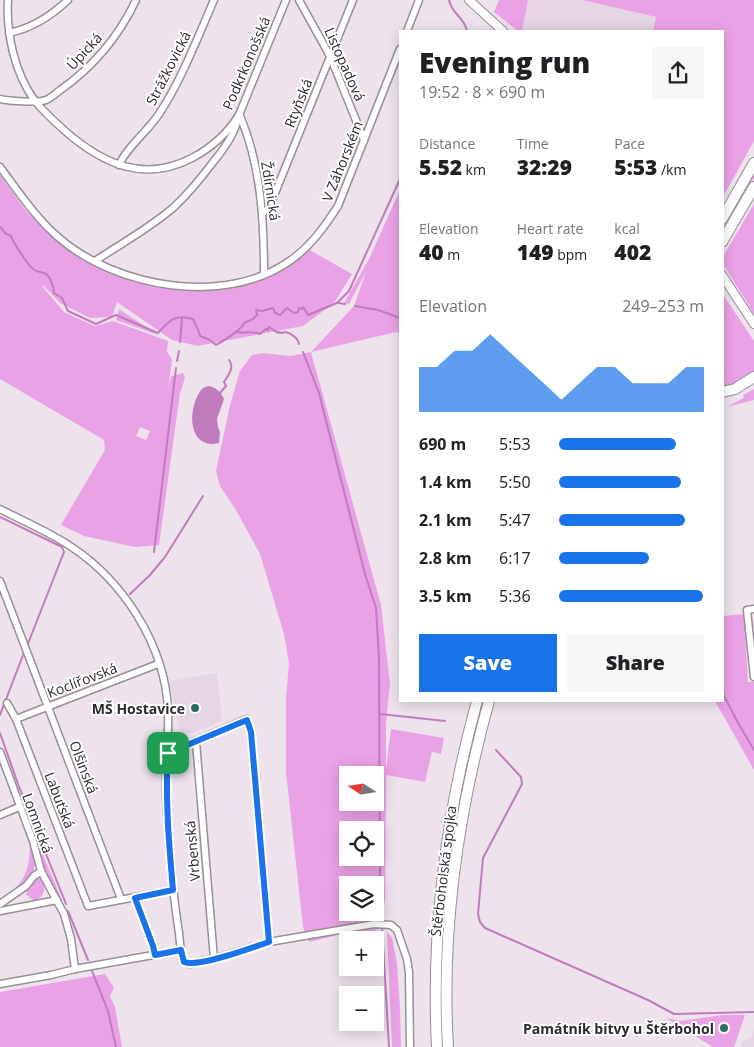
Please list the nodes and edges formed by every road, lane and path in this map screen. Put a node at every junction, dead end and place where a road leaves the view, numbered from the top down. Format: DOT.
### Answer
graph roads {
  1 [pos="8,0"];
  2 [pos="68,0"];
  3 [pos="136,0"];
  4 [pos="214,0"];
  5 [pos="286,0"];
  6 [pos="299,0"];
  7 [pos="353,0"];
  8 [pos="419,0"];
  9 [pos="469,0"];
  10 [pos="407,30"];
  11 [pos="502,30"];
  12 [pos="10,33"];
  13 [pos="399,52"];
  14 [pos="330,56"];
  15 [pos="0,99"];
  16 [pos="35,101"];
  17 [pos="239,115"];
  18 [pos="364,140"];
  19 [pos="754,163"];
  20 [pos="119,165"];
  21 [pos="0,167"];
  22 [pos="754,187"];
  23 [pos="262,213"];
  24 [pos="724,216"];
  25 [pos="724,239"];
  26 [pos="95,261"];
  27 [pos="264,274"];
  28 [pos="724,278"];
  29 [pos="754,324"];
  30 [pos="754,377"];
  31 [pos="754,384"];
  32 [pos="724,392"];
  33 [pos="724,396"];
  34 [pos="0,509"];
  35 [pos="0,581"];
  36 [pos="754,609"];
  37 [pos="158,664"];
  38 [pos="754,677"];
  39 [pos="477,702"];
  40 [pos="489,702"];
  41 [pos="7,704"];
  42 [pos="47,706"];
  43 [pos="16,719"];
  44 [pos="196,742"];
  45 [pos="0,752"];
  46 [pos="168,753"];
  47 [pos="20,807"];
  48 [pos="0,815"];
  49 [pos="42,870"];
  50 [pos="173,890"];
  51 [pos="135,898"];
  52 [pos="57,900"];
  53 [pos="121,900"];
  54 [pos="0,904"];
  55 [pos="0,912"];
  56 [pos="269,942"];
  57 [pos="181,950"];
  58 [pos="155,955"];
  59 [pos="214,959"];
  60 [pos="75,969"];
  61 [pos="0,984"];
  62 [pos="410,1047"];
  63 [pos="437,1047"];
  64 [pos="448,1047"];
  1 -- 12 [label="street, Podkrkonošská"];
  2 -- 12 [label="street"];
  3 -- 16 [label="street, Úpická"];
  4 -- 20 [label="street, Strážkovická"];
  5 -- 17 [label="street, Podkrkonošská"];
  6 -- 14 [label="street, Listopadová"];
  7 -- 14 [label="street, Rtyňská"];
  8 -- 10 [label="street"];
  9 -- 11 [label="street"];
  12 -- 16 [label="street, Podkrkonošská"];
  13 -- 18 [label="street, V Záhorském"];
  14 -- 18 [label="street, Listopadová"];
  14 -- 23 [label="street, Rtyňská"];
  15 -- 16 [label="street"];
  16 -- 20 [label="street, Podkrkonošská"];
  17 -- 20 [label="street, Podkrkonošská"];
  17 -- 23 [label="street, Ždírnická"];
  17 -- 26 [label="street"];
  18 -- 27 [label="street, V Záhorském"];
  19 -- 24 [label="highway"];
  21 -- 26 [label="street, V Záhorském"];
  22 -- 25 [label="highway"];
  23 -- 27 [label="street, Ždírnická"];
  26 -- 27 [label="street, V Záhorském"];
  28 -- 29 [label="street"];
  30 -- 32 [label="highway"];
  31 -- 33 [label="highway"];
  34 -- 37 [label="street"];
  35 -- 42 [label="street, Olšinská"];
  36 -- 38 [label="street"];
  37 -- 42 [label="street, Koclířovská"];
  37 -- 46 [label="street"];
  39 -- 63 [label="highway, Štěrboholská spojka"];
  40 -- 64 [label="highway, Štěrboholská spojka"];
  41 -- 43 [label="street, Labuťská"];
  42 -- 43 [label="street, Koclířovská"];
  42 -- 53 [label="street, Olšinská"];
  43 -- 53 [label="street, Labuťská"];
  44 -- 46 [label="street"];
  44 -- 56 [label="street"];
  44 -- 59 [label="street, Vrbenská"];
  45 -- 47 [label="street, Lomnická"];
  46 -- 50 [label="street"];
  47 -- 48 [label="street"];
  47 -- 49 [label="street, Lomnická"];
  49 -- 52 [label="street, Lomnická"];
  49 -- 54 [label="street"];
  50 -- 51 [label="street"];
  50 -- 57 [label="street"];
  51 -- 53 [label="street"];
  51 -- 58 [label="street"];
  52 -- 55 [label="street"];
  52 -- 60 [label="street, Lomnická"];
  56 -- 59 [label="street"];
  56 -- 62 [label="street"];
  57 -- 58 [label="street"];
  57 -- 59 [label="street"];
  58 -- 60 [label="street"];
  60 -- 61 [label="street"];
}
